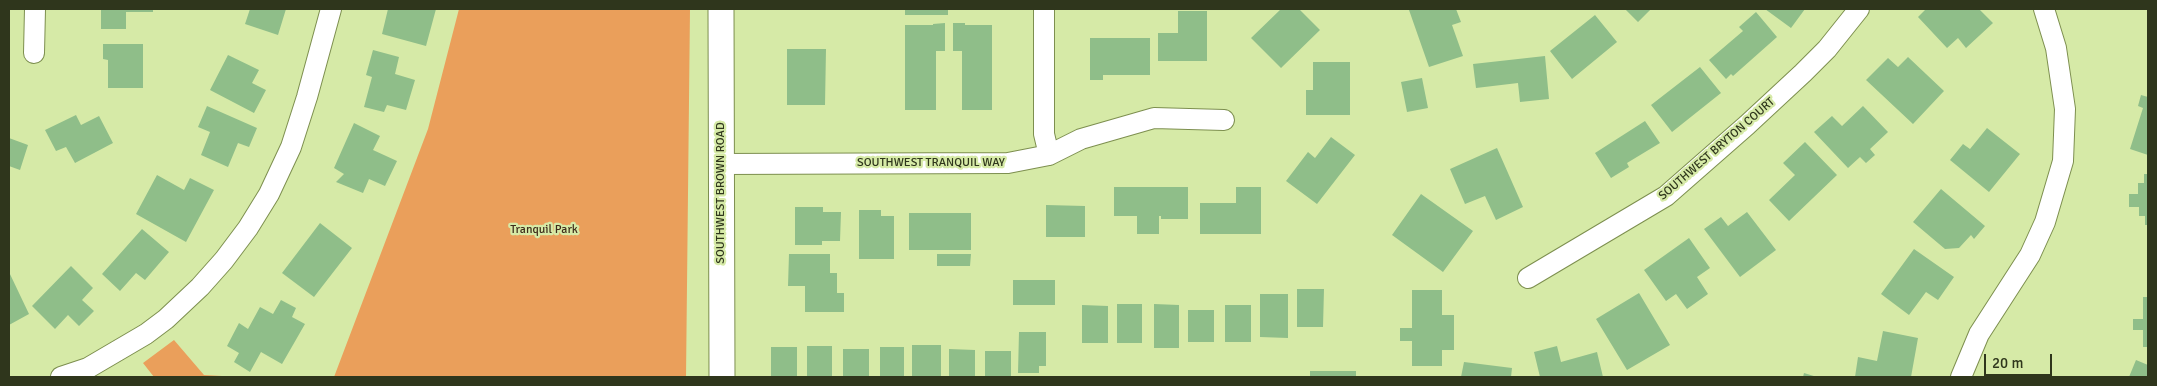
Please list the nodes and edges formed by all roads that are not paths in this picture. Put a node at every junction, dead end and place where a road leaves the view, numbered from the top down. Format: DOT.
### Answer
graph roads {
  1 [pos="35,9"];
  2 [pos="330,9"];
  3 [pos="721,9"];
  4 [pos="1044,9"];
  5 [pos="1859,9"];
  6 [pos="2044,9"];
  7 [pos="34,53"];
  8 [pos="1224,120"];
  9 [pos="1049,155"];
  10 [pos="721,164"];
  11 [pos="1528,278"];
  12 [pos="61,377"];
  13 [pos="722,377"];
  14 [pos="1961,377"];
  1 -- 7 [label="street"];
  2 -- 12 [label="street"];
  3 -- 10 [label="street, SOUTHWEST BROWN ROAD"];
  4 -- 9 [label="street"];
  5 -- 11 [label="street, SOUTHWEST BRYTON COURT"];
  6 -- 14 [label="street"];
  8 -- 9 [label="street, SOUTHWEST TRANQUIL WAY"];
  9 -- 10 [label="street, SOUTHWEST TRANQUIL WAY"];
  10 -- 13 [label="street, SOUTHWEST BROWN ROAD"];
}
